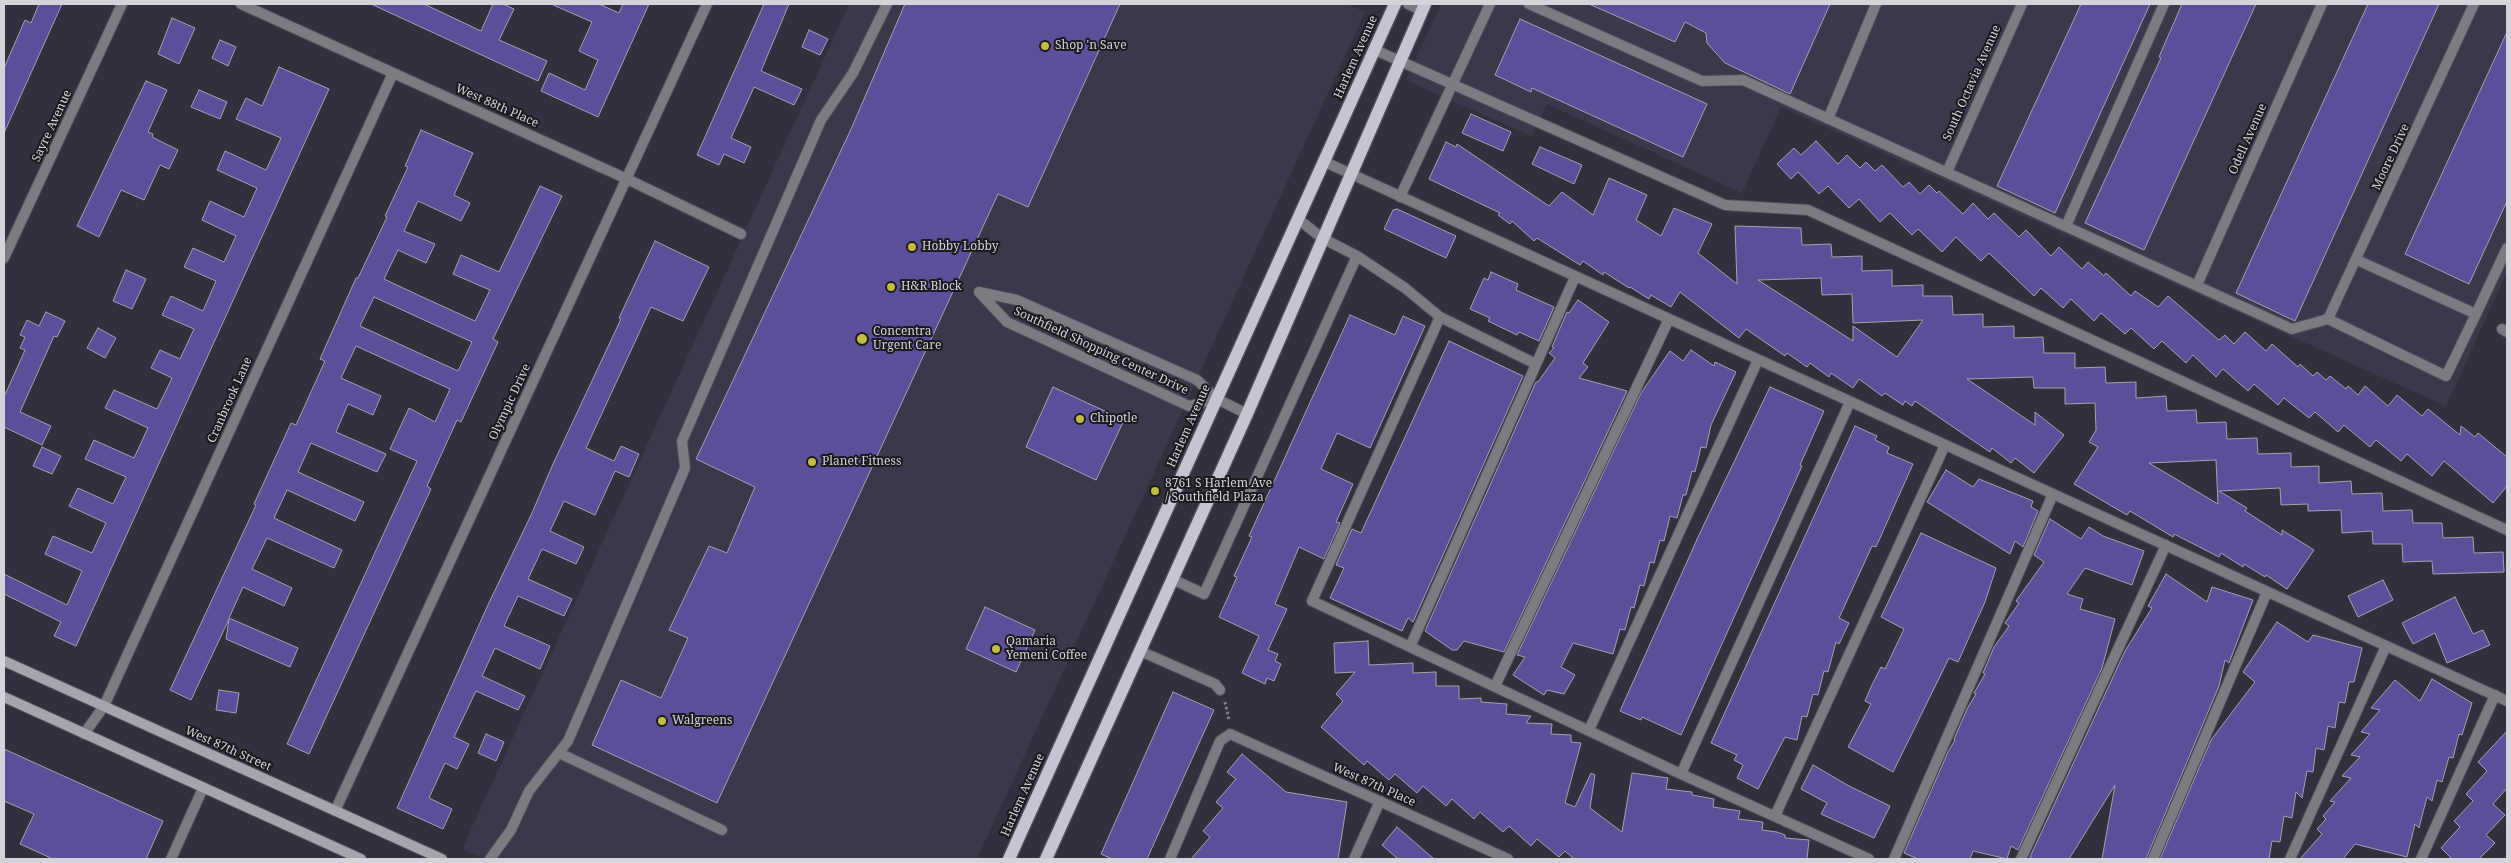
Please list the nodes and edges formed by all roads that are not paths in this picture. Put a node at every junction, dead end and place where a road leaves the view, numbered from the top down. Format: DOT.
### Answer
graph roads {
  1 [pos="122,4"];
  2 [pos="241,4"];
  3 [pos="707,4"];
  4 [pos="887,4"];
  5 [pos="1395,4"];
  6 [pos="1408,4"];
  7 [pos="1490,4"];
  8 [pos="1529,4"];
  9 [pos="1876,4"];
  10 [pos="2022,4"];
  11 [pos="2164,4"];
  12 [pos="2322,4"];
  13 [pos="2474,4"];
  14 [pos="1423,7"];
  15 [pos="1375,50"];
  16 [pos="1400,60"];
  17 [pos="393,73"];
  18 [pos="1452,84"];
  19 [pos="1828,119"];
  20 [pos="1325,162"];
  21 [pos="1947,172"];
  22 [pos="1350,174"];
  23 [pos="627,179"];
  24 [pos="1400,197"];
  25 [pos="1298,219"];
  26 [pos="2066,226"];
  27 [pos="741,234"];
  28 [pos="1322,238"];
  29 [pos="2507,248"];
  30 [pos="1357,256"];
  31 [pos="4,258"];
  32 [pos="2357,260"];
  33 [pos="1575,277"];
  34 [pos="2197,285"];
  35 [pos="2476,314"];
  36 [pos="1440,317"];
  37 [pos="1669,319"];
  38 [pos="2328,319"];
  39 [pos="1758,360"];
  40 [pos="1536,364"];
  41 [pos="1217,399"];
  42 [pos="1850,402"];
  43 [pos="1248,414"];
  44 [pos="1945,445"];
  45 [pos="2053,494"];
  46 [pos="2507,530"];
  47 [pos="2166,545"];
  48 [pos="1172,580"];
  49 [pos="2267,592"];
  50 [pos="2386,646"];
  51 [pos="1410,647"];
  52 [pos="1140,651"];
  53 [pos="4,661"];
  54 [pos="1495,686"];
  55 [pos="1220,690"];
  56 [pos="2495,695"];
  57 [pos="4,698"];
  58 [pos="2507,701"];
  59 [pos="104,706"];
  60 [pos="1589,730"];
  61 [pos="84,734"];
  62 [pos="559,753"];
  63 [pos="1681,774"];
  64 [pos="203,788"];
  65 [pos="1380,801"];
  66 [pos="335,811"];
  67 [pos="1775,816"];
  68 [pos="722,830"];
  69 [pos="171,859"];
  70 [pos="361,859"];
  71 [pos="442,859"];
  72 [pos="490,859"];
  73 [pos="1009,859"];
  74 [pos="1046,859"];
  75 [pos="1170,859"];
  76 [pos="1354,859"];
  77 [pos="1508,859"];
  78 [pos="1869,859"];
  79 [pos="1894,859"];
  80 [pos="2021,859"];
  81 [pos="2153,859"];
  82 [pos="2290,859"];
  83 [pos="2421,859"];
  1 -- 31 [label="street, Sayre Avenue"];
  2 -- 17 [label="street, West 88th Place"];
  3 -- 23 [label="street, Olympic Drive"];
  4 -- 62 [label="street"];
  5 -- 15 [label="main road, Harlem Avenue"];
  6 -- 14 [label="street"];
  7 -- 18 [label="street"];
  8 -- 19 [label="street"];
  9 -- 19 [label="street"];
  10 -- 21 [label="street, South Octavia Avenue"];
  11 -- 26 [label="street"];
  12 -- 34 [label="street, Odell Avenue"];
  13 -- 32 [label="street, Moore Drive"];
  14 -- 16 [label="main road"];
  15 -- 16 [label="street"];
  15 -- 20 [label="main road, Harlem Avenue"];
  16 -- 18 [label="street"];
  16 -- 22 [label="main road"];
  17 -- 23 [label="street, West 88th Place"];
  17 -- 59 [label="street, Cranbrook Lane"];
  18 -- 24 [label="street"];
  18 -- 46 [label="street"];
  19 -- 21 [label="street"];
  20 -- 22 [label="street"];
  20 -- 25 [label="main road, Harlem Avenue"];
  21 -- 26 [label="street"];
  22 -- 24 [label="street"];
  22 -- 28 [label="main road"];
  23 -- 27 [label="street, West 88th Place"];
  23 -- 66 [label="street, Olympic Drive"];
  24 -- 33 [label="street"];
  25 -- 28 [label="street"];
  25 -- 41 [label="main road, Harlem Avenue"];
  26 -- 34 [label="street"];
  28 -- 30 [label="street"];
  28 -- 43 [label="main road"];
  29 -- 35 [label="street"];
  30 -- 36 [label="street"];
  30 -- 48 [label="street"];
  32 -- 35 [label="street"];
  32 -- 38 [label="street, Moore Drive"];
  33 -- 37 [label="street"];
  33 -- 40 [label="street"];
  34 -- 38 [label="street"];
  35 -- 38 [label="street"];
  36 -- 40 [label="street"];
  36 -- 51 [label="street"];
  37 -- 39 [label="street"];
  37 -- 54 [label="street"];
  39 -- 42 [label="street"];
  39 -- 60 [label="street"];
  40 -- 51 [label="street"];
  41 -- 41 [label="street, Southfield Shopping Center Drive"];
  41 -- 43 [label="street, Southfield Shopping Center Drive"];
  41 -- 73 [label="main road, Harlem Avenue"];
  42 -- 44 [label="street"];
  42 -- 63 [label="street"];
  43 -- 48 [label="main road"];
  44 -- 45 [label="street"];
  44 -- 67 [label="street"];
  45 -- 47 [label="street"];
  45 -- 79 [label="street"];
  47 -- 49 [label="street"];
  47 -- 80 [label="street"];
  48 -- 52 [label="main road"];
  49 -- 50 [label="street"];
  49 -- 81 [label="street"];
  50 -- 56 [label="street"];
  50 -- 82 [label="street"];
  51 -- 54 [label="street"];
  52 -- 55 [label="street"];
  52 -- 74 [label="main road"];
  53 -- 59 [label="main road, West 87th Street"];
  54 -- 60 [label="street"];
  56 -- 58 [label="street"];
  56 -- 83 [label="street"];
  57 -- 61 [label="main road"];
  59 -- 61 [label="street, Cranbrook Lane"];
  59 -- 66 [label="main road, West 87th Street"];
  60 -- 63 [label="street"];
  61 -- 64 [label="main road"];
  62 -- 68 [label="street"];
  62 -- 72 [label="street"];
  63 -- 67 [label="street"];
  64 -- 69 [label="street"];
  64 -- 70 [label="main road"];
  65 -- 75 [label="street, West 87th Place"];
  65 -- 76 [label="street"];
  65 -- 77 [label="street, West 87th Place"];
  66 -- 71 [label="main road, West 87th Street"];
  67 -- 78 [label="street"];
}
